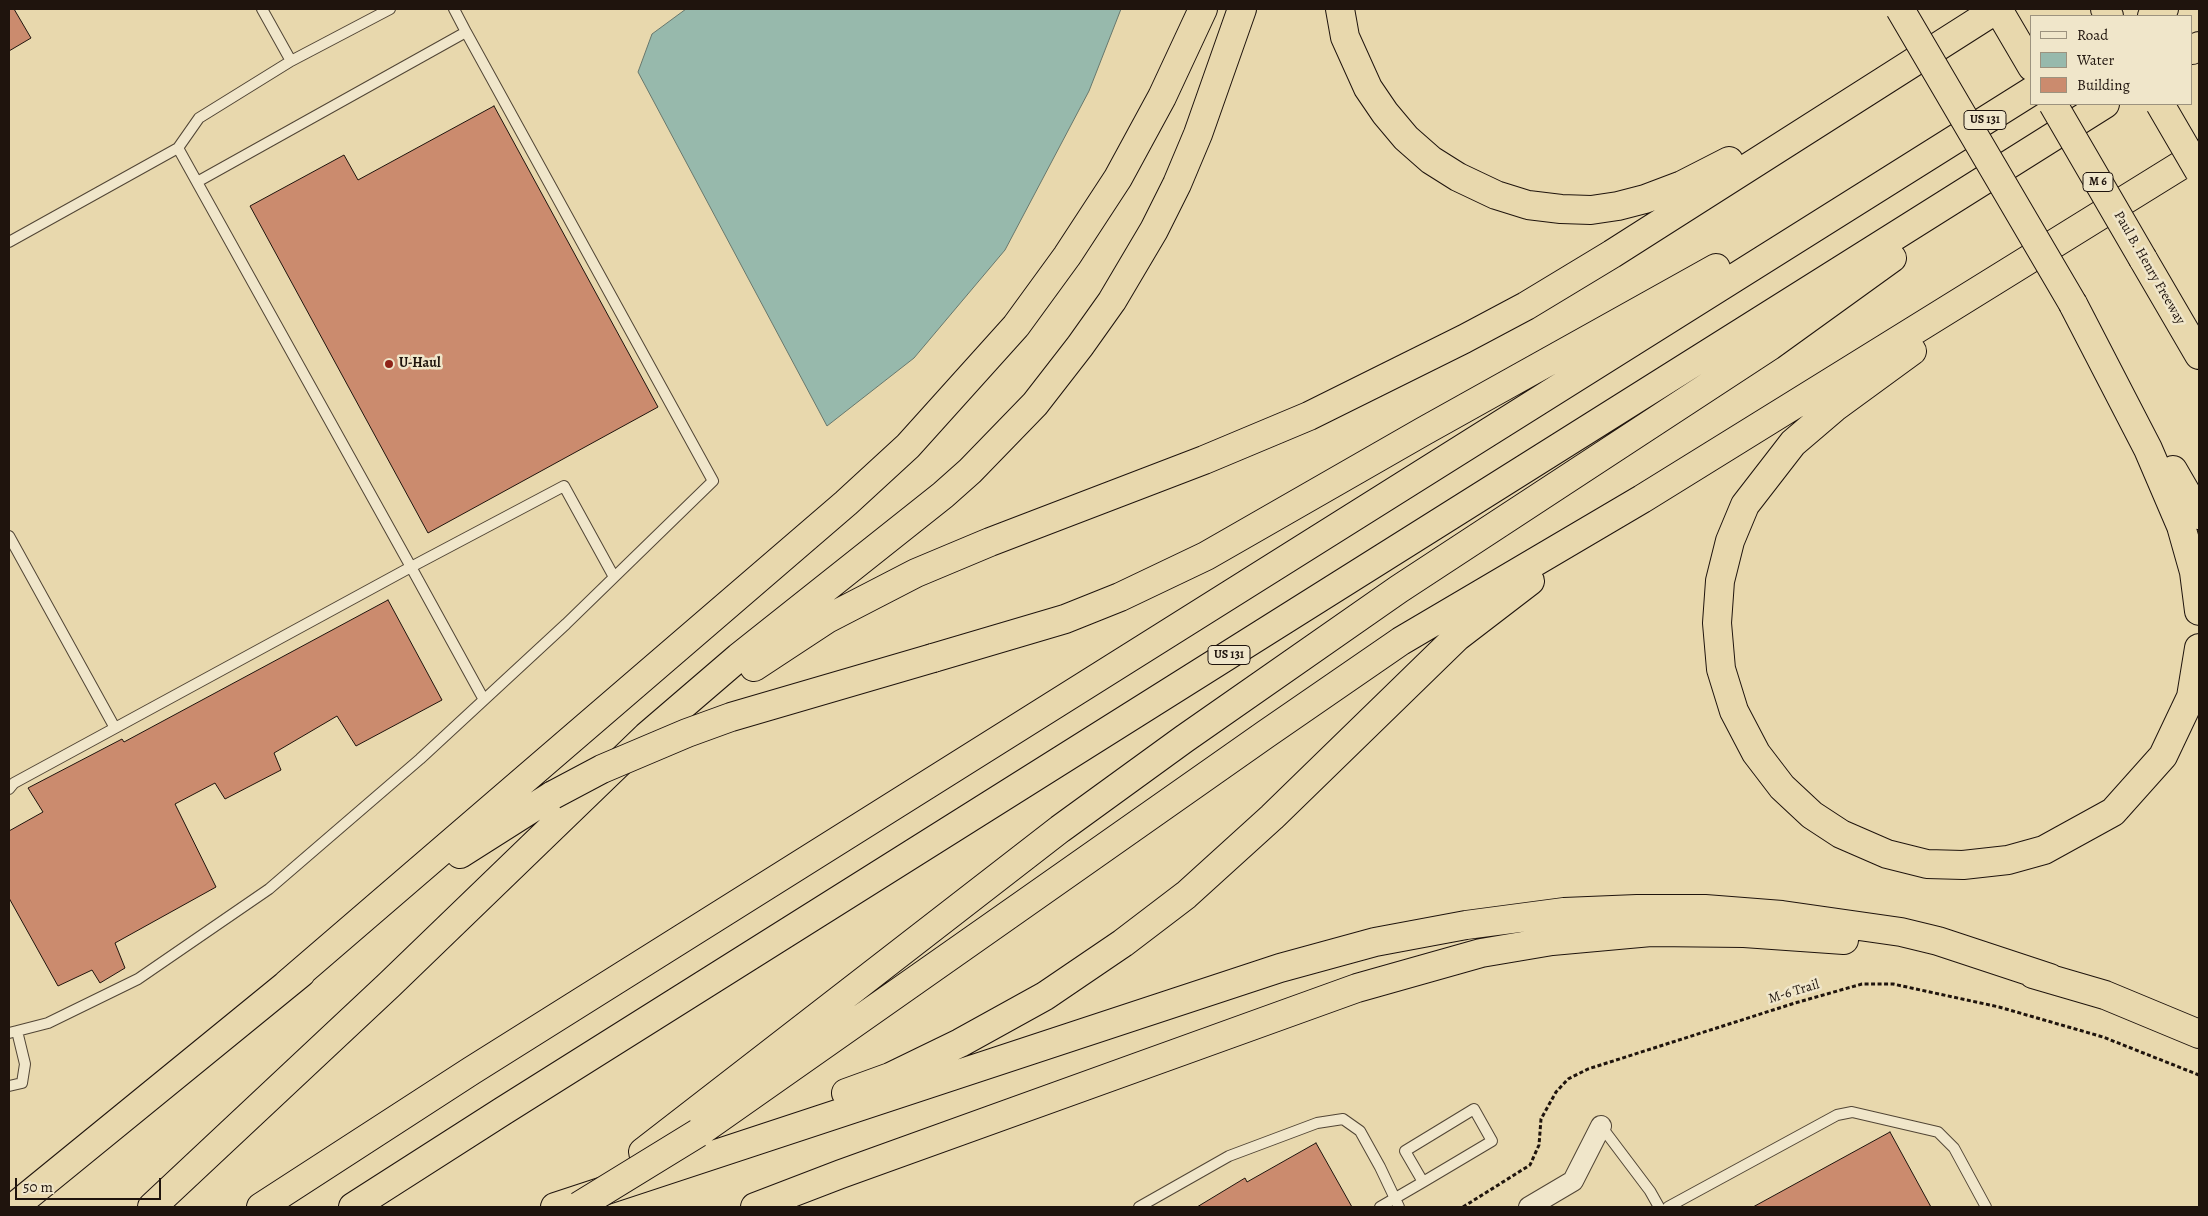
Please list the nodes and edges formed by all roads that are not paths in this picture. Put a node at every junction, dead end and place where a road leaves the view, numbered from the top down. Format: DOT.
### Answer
graph roads {
  1 [pos="262,9"];
  2 [pos="390,9"];
  3 [pos="454,9"];
  4 [pos="1203,9"];
  5 [pos="1242,9"];
  6 [pos="1340,9"];
  7 [pos="1900,9"];
  8 [pos="1997,9"];
  9 [pos="466,32"];
  10 [pos="291,61"];
  11 [pos="2030,64"];
  12 [pos="1886,80"];
  13 [pos="2030,92"];
  14 [pos="2054,105"];
  15 [pos="2161,105"];
  16 [pos="2101,106"];
  17 [pos="178,148"];
  18 [pos="1938,149"];
  19 [pos="2199,154"];
  20 [pos="2199,171"];
  21 [pos="196,182"];
  22 [pos="9,242"];
  23 [pos="2010,271"];
  24 [pos="2073,304"];
  25 [pos="2199,355"];
  26 [pos="1642,499"];
  27 [pos="2199,515"];
  28 [pos="9,536"];
  29 [pos="411,567"];
  30 [pos="614,577"];
  31 [pos="2199,611"];
  32 [pos="2199,648"];
  33 [pos="483,698"];
  34 [pos="115,728"];
  35 [pos="9,789"];
  36 [pos="563,801"];
  37 [pos="2050,978"];
  38 [pos="287,984"];
  39 [pos="13,1032"];
  40 [pos="2199,1034"];
  41 [pos="9,1086"];
  42 [pos="1601,1126"];
  43 [pos="1423,1182"];
  44 [pos="1396,1203"];
  45 [pos="570,1206"];
  46 [pos="14,1207"];
  47 [pos="152,1207"];
  48 [pos="261,1207"];
  49 [pos="353,1207"];
  50 [pos="755,1207"];
  51 [pos="1139,1207"];
  52 [pos="1380,1207"];
  53 [pos="1529,1207"];
  54 [pos="1658,1207"];
  55 [pos="1668,1207"];
  56 [pos="1986,1207"];
  1 -- 10 [label="lane"];
  2 -- 10 [label="lane"];
  3 -- 9 [label="lane"];
  4 -- 38 [label="highway"];
  5 -- 36 [label="highway"];
  6 -- 12 [label="highway"];
  7 -- 24 [label="highway, bridge"];
  8 -- 11 [label="highway"];
  8 -- 12 [label="highway"];
  9 -- 21 [label="lane"];
  9 -- 30 [label="lane"];
  10 -- 17 [label="lane"];
  12 -- 36 [label="highway"];
  13 -- 18 [label="highway, US 131"];
  14 -- 25 [label="highway, Paul B. Henry Freeway / M 6, bridge"];
  15 -- 20 [label="highway, bridge"];
  16 -- 45 [label="highway, bridge"];
  16 -- 49 [label="highway, US 131"];
  17 -- 21 [label="lane"];
  17 -- 22 [label="lane"];
  18 -- 36 [label="highway, bridge"];
  18 -- 48 [label="highway, US 131"];
  19 -- 23 [label="highway"];
  21 -- 29 [label="lane"];
  23 -- 26 [label="highway"];
  23 -- 32 [label="highway"];
  24 -- 27 [label="highway"];
  24 -- 31 [label="highway"];
  26 -- 45 [label="highway, bridge"];
  26 -- 45 [label="highway"];
  28 -- 34 [label="lane"];
  29 -- 30 [label="lane"];
  29 -- 33 [label="lane"];
  29 -- 34 [label="lane"];
  30 -- 33 [label="lane"];
  33 -- 39 [label="lane"];
  34 -- 35 [label="lane"];
  36 -- 38 [label="highway"];
  36 -- 47 [label="highway"];
  37 -- 40 [label="highway"];
  37 -- 45 [label="highway"];
  37 -- 50 [label="highway"];
  38 -- 46 [label="highway"];
  39 -- 41 [label="lane"];
  42 -- 53 [label="street"];
  42 -- 54 [label="lane"];
  43 -- 43 [label="lane"];
  43 -- 44 [label="lane"];
  44 -- 51 [label="lane"];
  44 -- 52 [label="lane"];
  55 -- 56 [label="lane"];
}
